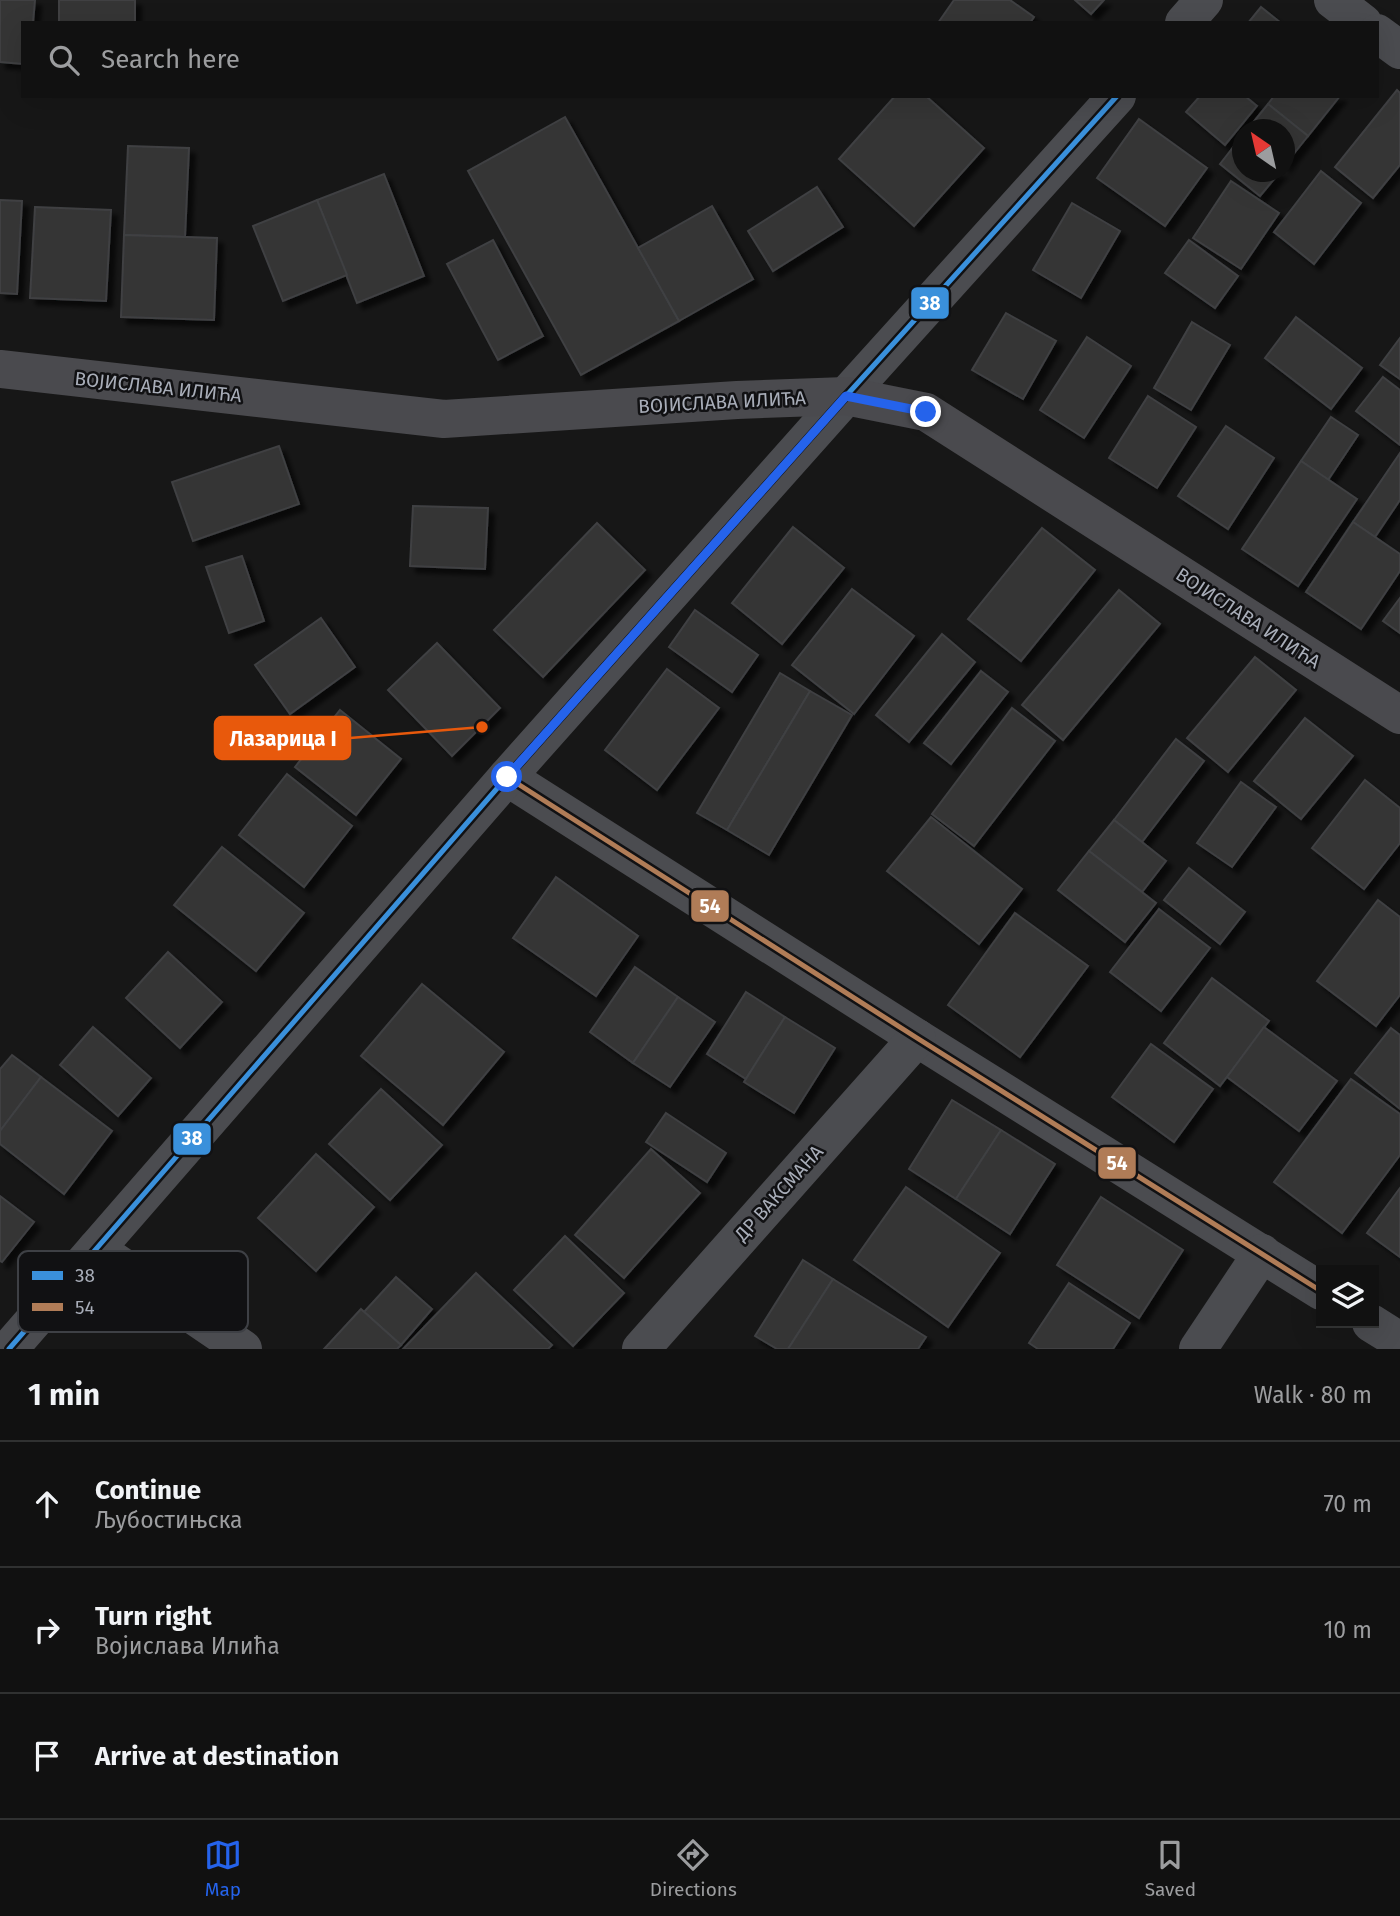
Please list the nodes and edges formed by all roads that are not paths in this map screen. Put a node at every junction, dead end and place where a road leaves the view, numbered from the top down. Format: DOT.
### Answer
graph roads {
  1 [pos="1204,0"];
  2 [pos="1333,0"];
  3 [pos="1186,21"];
  4 [pos="1360,21"];
  5 [pos="1379,34"];
  6 [pos="1400,50"];
  7 [pos="1115,98"];
  8 [pos="0,369"];
  9 [pos="846,396"];
  10 [pos="1400,715"];
  11 [pos="507,777"];
  12 [pos="917,1038"];
  13 [pos="96,1249"];
  14 [pos="99,1251"];
  15 [pos="1262,1253"];
  16 [pos="1316,1288"];
  17 [pos="1379,1328"];
  18 [pos="24,1332"];
  19 [pos="218,1332"];
  20 [pos="1400,1341"];
  21 [pos="9,1349"];
  22 [pos="243,1349"];
  23 [pos="641,1349"];
  24 [pos="1198,1349"];
  1 -- 3 [label="street"];
  2 -- 4 [label="street"];
  5 -- 6 [label="street"];
  7 -- 9 [label="street"];
  8 -- 9 [label="street, ВОЈИСЛАВА ИЛИЋА"];
  9 -- 10 [label="street, ВОЈИСЛАВА ИЛИЋА"];
  9 -- 11 [label="street"];
  11 -- 12 [label="street"];
  11 -- 13 [label="street"];
  12 -- 15 [label="street"];
  12 -- 23 [label="street, ДР ВАКСМАНА"];
  13 -- 14 [label="street"];
  15 -- 16 [label="street"];
  15 -- 24 [label="street"];
  17 -- 20 [label="street"];
  18 -- 21 [label="street"];
  19 -- 22 [label="street"];
}
